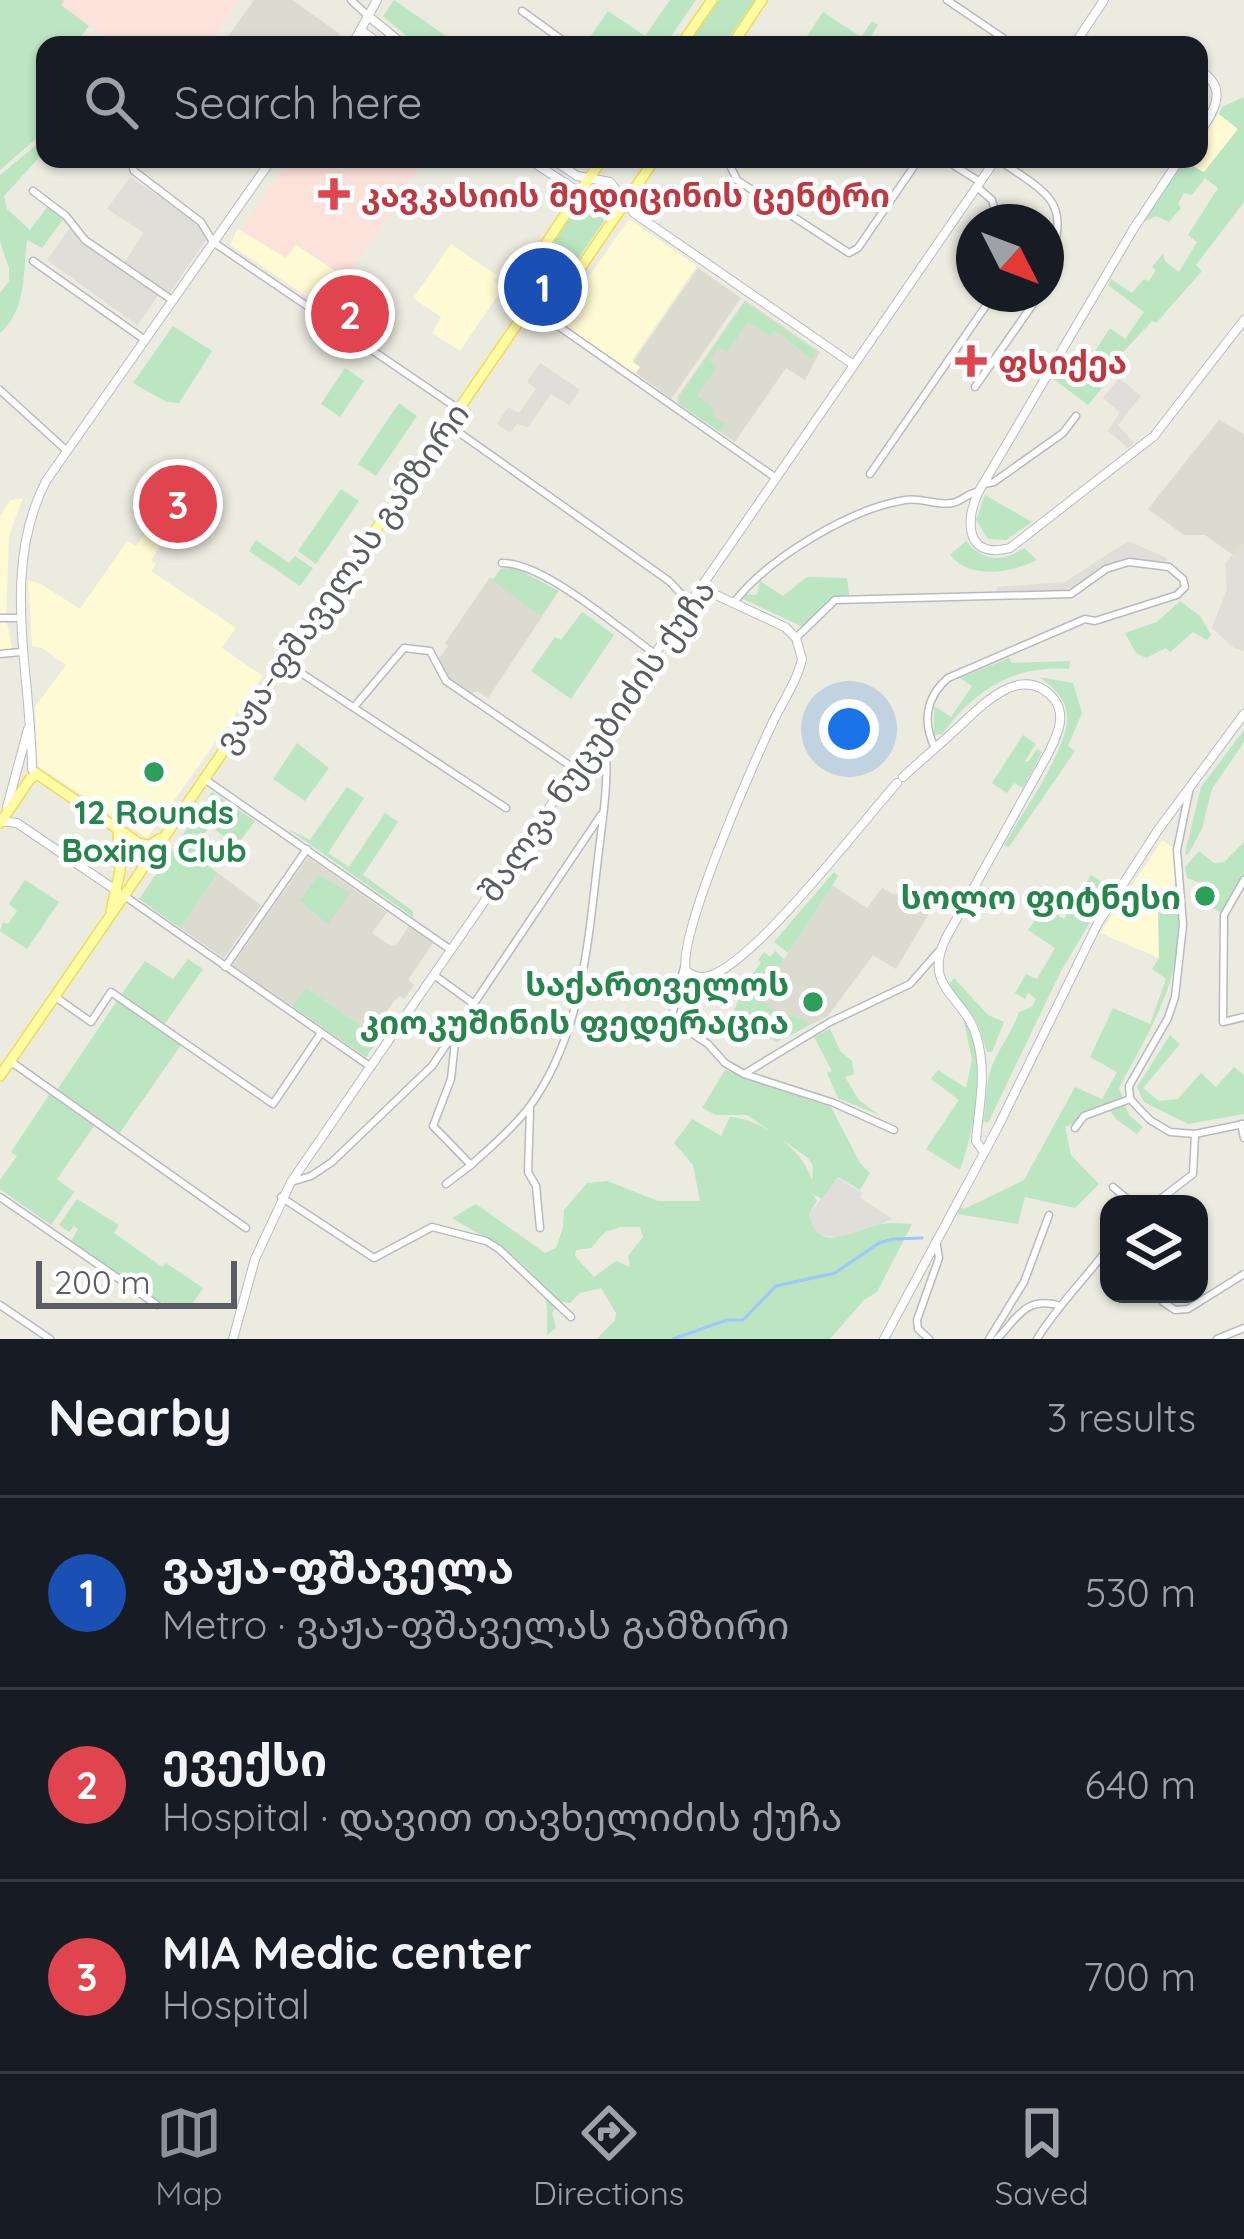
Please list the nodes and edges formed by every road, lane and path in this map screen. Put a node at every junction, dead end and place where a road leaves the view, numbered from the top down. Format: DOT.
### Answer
graph roads {
  1 [pos="351,0"];
  2 [pos="377,0"];
  3 [pos="712,0"];
  4 [pos="762,0"];
  5 [pos="947,0"];
  6 [pos="1102,1"];
  7 [pos="522,11"];
  8 [pos="367,15"];
  9 [pos="362,31"];
  10 [pos="391,35"];
  11 [pos="358,36"];
  12 [pos="369,36"];
  13 [pos="557,36"];
  14 [pos="687,36"];
  15 [pos="738,36"];
  16 [pos="1000,36"];
  17 [pos="1080,36"];
  18 [pos="1208,76"];
  19 [pos="1208,120"];
  20 [pos="133,168"];
  21 [pos="266,168"];
  22 [pos="541,168"];
  23 [pos="564,168"];
  24 [pos="596,168"];
  25 [pos="649,168"];
  26 [pos="731,168"];
  27 [pos="914,168"];
  28 [pos="957,168"];
  29 [pos="990,168"];
  30 [pos="1010,168"];
  31 [pos="1174,168"];
  32 [pos="568,171"];
  33 [pos="588,179"];
  34 [pos="562,182"];
  35 [pos="979,184"];
  36 [pos="33,191"];
  37 [pos="579,192"];
  38 [pos="626,202"];
  39 [pos="993,204"];
  40 [pos="1053,204"];
  41 [pos="213,242"];
  42 [pos="544,250"];
  43 [pos="33,261"];
  44 [pos="573,274"];
  45 [pos="172,300"];
  46 [pos="536,304"];
  47 [pos="982,312"];
  48 [pos="1027,312"];
  49 [pos="520,320"];
  50 [pos="1244,320"];
  51 [pos="145,340"];
  52 [pos="854,365"];
  53 [pos="975,387"];
  54 [pos="0,390"];
  55 [pos="457,408"];
  56 [pos="1076,416"];
  57 [pos="447,424"];
  58 [pos="67,451"];
  59 [pos="870,473"];
  60 [pos="776,478"];
  61 [pos="981,488"];
  62 [pos="502,563"];
  63 [pos="700,588"];
  64 [pos="735,601"];
  65 [pos="690,603"];
  66 [pos="0,618"];
  67 [pos="19,618"];
  68 [pos="796,638"];
  69 [pos="21,652"];
  70 [pos="0,654"];
  71 [pos="655,654"];
  72 [pos="283,661"];
  73 [pos="354,707"];
  74 [pos="1244,714"];
  75 [pos="28,728"];
  76 [pos="603,729"];
  77 [pos="935,748"];
  78 [pos="575,769"];
  79 [pos="37,775"];
  80 [pos="202,778"];
  81 [pos="1191,784"];
  82 [pos="506,808"];
  83 [pos="604,812"];
  84 [pos="0,823"];
  85 [pos="118,828"];
  86 [pos="164,836"];
  87 [pos="307,850"];
  88 [pos="1244,880"];
  89 [pos="122,894"];
  90 [pos="451,950"];
  91 [pos="940,950"];
  92 [pos="225,967"];
  93 [pos="684,968"];
  94 [pos="434,975"];
  95 [pos="918,976"];
  96 [pos="938,977"];
  97 [pos="54,996"];
  98 [pos="474,1004"];
  99 [pos="1244,1017"];
  100 [pos="321,1033"];
  101 [pos="455,1033"];
  102 [pos="10,1061"];
  103 [pos="371,1066"];
  104 [pos="744,1074"];
  105 [pos="0,1076"];
  106 [pos="1130,1099"];
  107 [pos="530,1106"];
  108 [pos="1243,1124"];
  109 [pos="1075,1128"];
  110 [pos="894,1130"];
  111 [pos="1195,1134"];
  112 [pos="1244,1138"];
  113 [pos="983,1151"];
  114 [pos="471,1165"];
  115 [pos="290,1182"];
  116 [pos="446,1184"];
  117 [pos="1113,1187"];
  118 [pos="1122,1195"];
  119 [pos="1166,1195"];
  120 [pos="0,1197"];
  121 [pos="281,1197"];
  122 [pos="1049,1215"];
  123 [pos="246,1228"];
  124 [pos="541,1228"];
  125 [pos="936,1240"];
  126 [pos="1100,1260"];
  127 [pos="1244,1274"];
  128 [pos="1208,1296"];
  129 [pos="1166,1303"];
  130 [pos="1198,1303"];
  131 [pos="0,1305"];
  132 [pos="157,1305"];
  133 [pos="1058,1305"];
  134 [pos="571,1317"];
  135 [pos="1244,1328"];
  136 [pos="50,1339"];
  137 [pos="233,1339"];
  138 [pos="884,1339"];
  139 [pos="929,1339"];
  140 [pos="993,1339"];
  141 [pos="1037,1339"];
  142 [pos="1217,1339"];
  1 -- 8 [label="street"];
  2 -- 8 [label="main road"];
  3 -- 14 [label="main road"];
  4 -- 15 [label="main road"];
  5 -- 16 [label="street"];
  6 -- 17 [label="main road"];
  7 -- 13 [label="street"];
  8 -- 9 [label="main road"];
  8 -- 10 [label="main road"];
  9 -- 11 [label="main road"];
  9 -- 12 [label="main road"];
  18 -- 19 [label="main road"];
  20 -- 41 [label="street"];
  21 -- 41 [label="main road"];
  22 -- 34 [label="main road"];
  23 -- 32 [label="main road"];
  24 -- 33 [label="main road, ვაჟა-ფშაველას გამზირი"];
  25 -- 38 [label="main road, ვაჟა-ფშაველას გამზირი"];
  26 -- 27 [label="street"];
  28 -- 35 [label="street"];
  29 -- 35 [label="main road, შალვა ნუცუბიძის ქუჩა"];
  30 -- 40 [label="street"];
  31 -- 61 [label="main road"];
  32 -- 33 [label="main road"];
  32 -- 34 [label="main road"];
  33 -- 37 [label="main road, ვაჟა-ფშაველას გამზირი"];
  33 -- 38 [label="main road"];
  34 -- 37 [label="main road"];
  35 -- 39 [label="street"];
  35 -- 52 [label="main road, შალვა ნუცუბიძის ქუჩა"];
  36 -- 45 [label="street"];
  37 -- 42 [label="main road, ვაჟა-ფშაველას გამზირი"];
  38 -- 44 [label="main road, ვაჟა-ფშაველას გამზირი"];
  38 -- 52 [label="main road"];
  41 -- 45 [label="main road"];
  41 -- 55 [label="street"];
  42 -- 44 [label="main road"];
  42 -- 49 [label="main road, ვაჟა-ფშაველას გამზირი"];
  43 -- 51 [label="street"];
  44 -- 46 [label="main road, ვაჟა-ფშაველას გამზირი"];
  45 -- 51 [label="main road"];
  46 -- 49 [label="main road, ვაჟა-ფშაველას გამზირი"];
  46 -- 60 [label="street"];
  47 -- 59 [label="street"];
  48 -- 53 [label="street"];
  49 -- 55 [label="main road, ვაჟა-ფშაველას გამზირი"];
  50 -- 61 [label="main road"];
  51 -- 58 [label="main road"];
  52 -- 60 [label="main road, შალვა ნუცუბიძის ქუჩა"];
  54 -- 58 [label="street"];
  55 -- 57 [label="main road, ვაჟა-ფშაველას გამზირი"];
  56 -- 61 [label="street"];
  57 -- 65 [label="street"];
  57 -- 72 [label="main road, ვაჟა-ფშაველას გამზირი"];
  58 -- 67 [label="main road"];
  60 -- 63 [label="main road, შალვა ნუცუბიძის ქუჩა"];
  61 -- 64 [label="street"];
  62 -- 71 [label="street"];
  63 -- 64 [label="main road"];
  63 -- 65 [label="main road, შალვა ნუცუბიძის ქუჩა"];
  64 -- 68 [label="main road"];
  65 -- 71 [label="main road, შალვა ნუცუბიძის ქუჩა"];
  66 -- 67 [label="street"];
  67 -- 69 [label="main road"];
  68 -- 77 [label="street"];
  68 -- 93 [label="main road"];
  69 -- 70 [label="street"];
  69 -- 75 [label="main road"];
  71 -- 76 [label="main road, შალვა ნუცუბიძის ქუჩა"];
  72 -- 73 [label="street"];
  72 -- 80 [label="main road, ვაჟა-ფშაველას გამზირი"];
  73 -- 78 [label="street"];
  73 -- 82 [label="street"];
  74 -- 81 [label="main road"];
  75 -- 79 [label="main road"];
  75 -- 84 [label="main road"];
  76 -- 78 [label="main road, შალვა ნუცუბიძის ქუჩა"];
  76 -- 83 [label="street"];
  77 -- 91 [label="main road"];
  77 -- 93 [label="main road"];
  78 -- 90 [label="main road, შალვა ნუცუბიძის ქუჩა"];
  79 -- 84 [label="main road"];
  79 -- 85 [label="main road"];
  80 -- 86 [label="main road, ვაჟა-ფშაველას გამზირი"];
  80 -- 87 [label="street"];
  81 -- 106 [label="street"];
  81 -- 113 [label="main road"];
  83 -- 98 [label="street"];
  83 -- 107 [label="street"];
  84 -- 89 [label="main road"];
  85 -- 86 [label="main road"];
  85 -- 89 [label="main road"];
  86 -- 89 [label="main road, ვაჟა-ფშაველას გამზირი"];
  87 -- 90 [label="street"];
  87 -- 92 [label="street"];
  88 -- 99 [label="street"];
  89 -- 92 [label="street"];
  89 -- 97 [label="main road, ვაჟა-ფშაველას გამზირი"];
  90 -- 94 [label="main road, შალვა ნუცუბიძის ქუჩა"];
  91 -- 95 [label="street"];
  91 -- 96 [label="main road"];
  92 -- 100 [label="street"];
  93 -- 104 [label="street"];
  94 -- 98 [label="street"];
  94 -- 103 [label="main road, შალვა ნუცუბიძის ქუჩა"];
  95 -- 96 [label="street"];
  95 -- 104 [label="street"];
  96 -- 113 [label="main road"];
  97 -- 100 [label="street"];
  97 -- 102 [label="main road, ვაჟა-ფშაველას გამზირი"];
  98 -- 101 [label="street"];
  100 -- 103 [label="street"];
  101 -- 114 [label="street"];
  101 -- 115 [label="street"];
  102 -- 105 [label="main road, ვაჟა-ფშაველას გამზირი"];
  102 -- 123 [label="street"];
  103 -- 115 [label="main road, შალვა ნუცუბიძის ქუჩა"];
  104 -- 110 [label="street"];
  106 -- 109 [label="street"];
  106 -- 111 [label="street"];
  107 -- 114 [label="street"];
  107 -- 124 [label="street"];
  108 -- 111 [label="street"];
  108 -- 112 [label="street"];
  111 -- 119 [label="street"];
  113 -- 125 [label="main road"];
  114 -- 116 [label="street"];
  115 -- 121 [label="main road, შალვა ნუცუბიძის ქუჩა"];
  117 -- 118 [label="street"];
  120 -- 132 [label="street"];
  121 -- 134 [label="street"];
  121 -- 137 [label="main road, შალვა ნუცუბიძის ქუჩა"];
  122 -- 140 [label="street"];
  125 -- 138 [label="main road"];
  125 -- 139 [label="street"];
  126 -- 133 [label="street"];
  127 -- 128 [label="street"];
  129 -- 130 [label="street"];
  131 -- 136 [label="street"];
  133 -- 140 [label="street"];
  133 -- 141 [label="street"];
  135 -- 142 [label="street"];
}
